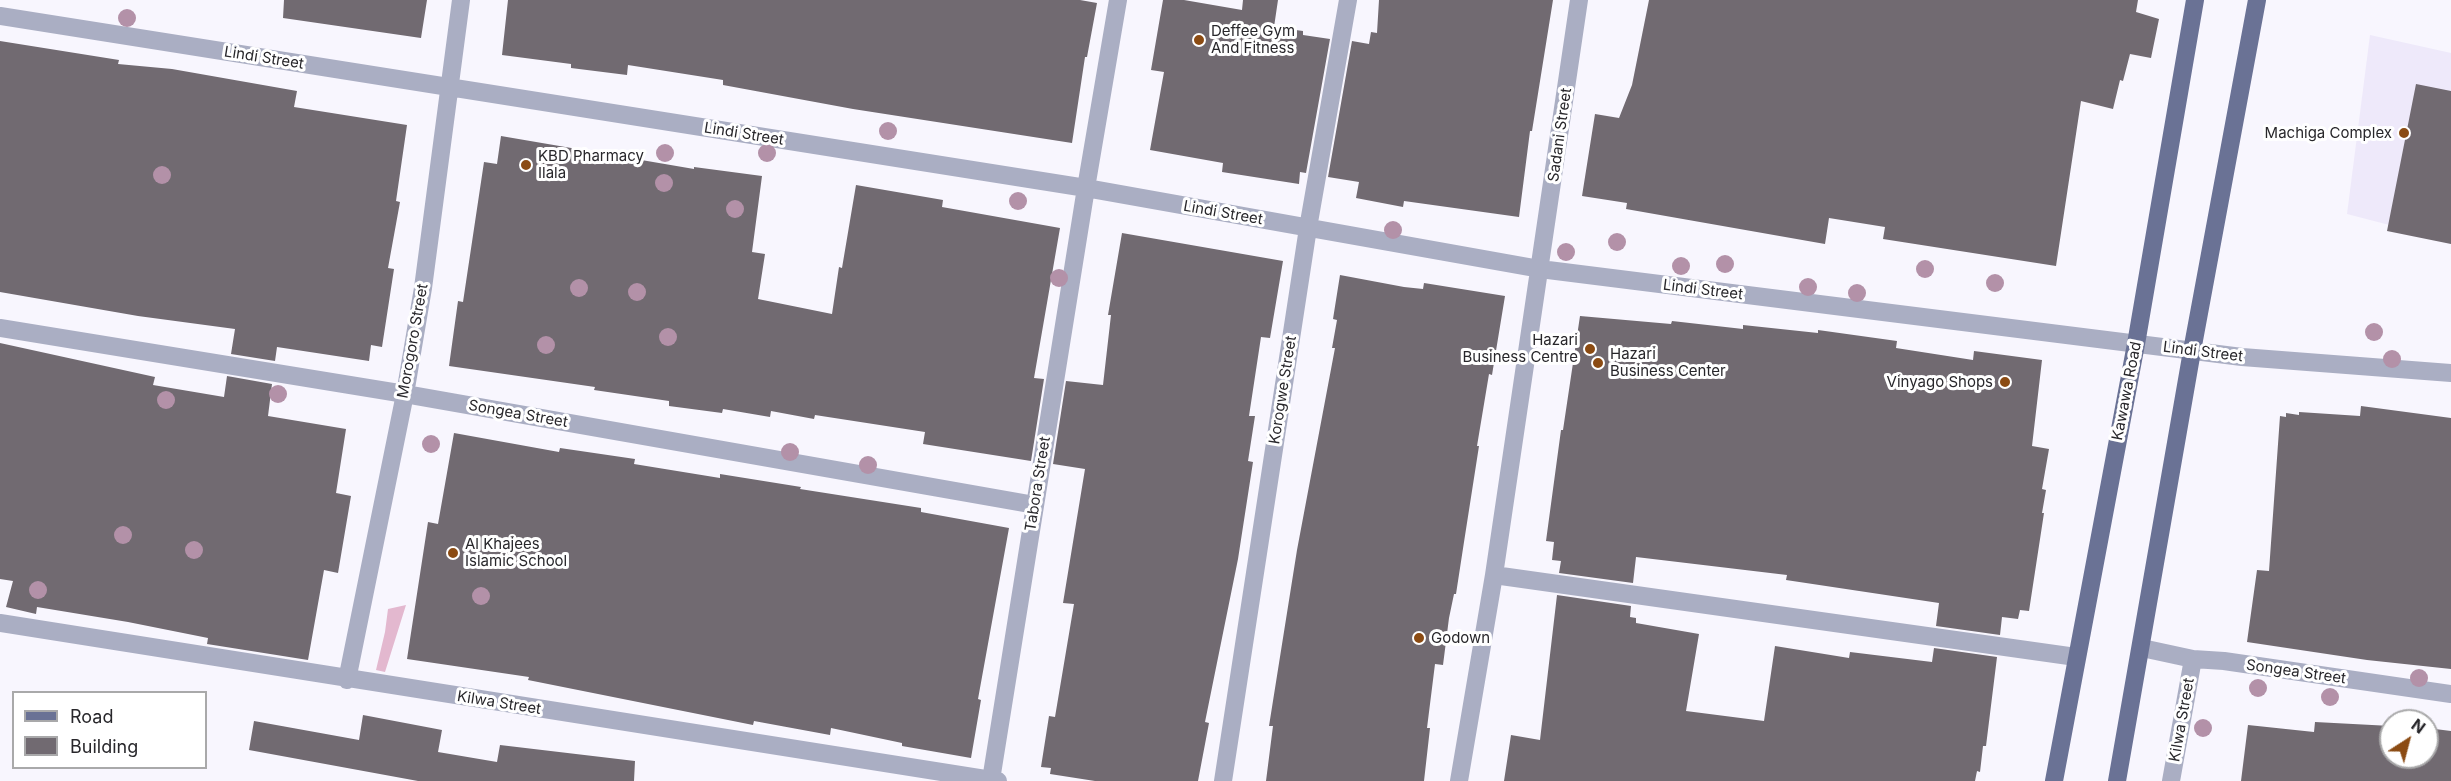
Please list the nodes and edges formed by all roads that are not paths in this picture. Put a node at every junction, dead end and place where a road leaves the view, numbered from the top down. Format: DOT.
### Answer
graph roads {
  1 [pos="461,0"];
  2 [pos="1118,0"];
  3 [pos="1348,0"];
  4 [pos="1579,0"];
  5 [pos="2195,0"];
  6 [pos="2257,0"];
  7 [pos="0,16"];
  8 [pos="450,88"];
  9 [pos="1086,188"];
  10 [pos="1308,228"];
  11 [pos="1540,269"];
  12 [pos="0,328"];
  13 [pos="2136,344"];
  14 [pos="2192,351"];
  15 [pos="2451,373"];
  16 [pos="405,394"];
  17 [pos="1035,505"];
  18 [pos="1494,575"];
  19 [pos="0,623"];
  20 [pos="2142,648"];
  21 [pos="2076,657"];
  22 [pos="2193,659"];
  23 [pos="347,680"];
  24 [pos="2451,693"];
  25 [pos="994,780"];
  26 [pos="1222,781"];
  27 [pos="1460,781"];
  28 [pos="2054,781"];
  29 [pos="2117,781"];
  30 [pos="2171,781"];
  1 -- 8 [label="street, Morogoro Street"];
  2 -- 9 [label="street, Tabora Street"];
  3 -- 10 [label="street, Korogwe Street"];
  4 -- 11 [label="street, Sadani Street"];
  5 -- 13 [label="main road, Kawawa Road"];
  6 -- 14 [label="main road"];
  7 -- 8 [label="street, Lindi Street"];
  8 -- 9 [label="street, Lindi Street"];
  8 -- 16 [label="street, Morogoro Street"];
  9 -- 10 [label="street, Lindi Street"];
  9 -- 17 [label="street, Tabora Street"];
  10 -- 11 [label="street, Lindi Street"];
  10 -- 26 [label="street, Korogwe Street"];
  11 -- 13 [label="street, Lindi Street"];
  11 -- 18 [label="street, Sadani Street"];
  12 -- 16 [label="street, Songea Street"];
  13 -- 14 [label="street, Lindi Street"];
  13 -- 21 [label="main road, Kawawa Road"];
  14 -- 15 [label="street, Lindi Street"];
  14 -- 20 [label="main road"];
  16 -- 17 [label="street, Songea Street"];
  16 -- 23 [label="street, Morogoro Street"];
  17 -- 25 [label="street, Tabora Street"];
  18 -- 21 [label="street"];
  18 -- 27 [label="street, Sadani Street"];
  19 -- 23 [label="street, Kilwa Street"];
  20 -- 22 [label="street, Songea Street"];
  20 -- 29 [label="main road"];
  21 -- 28 [label="main road, Kawawa Road"];
  22 -- 24 [label="street, Songea Street"];
  22 -- 30 [label="street, Kilwa Street"];
  23 -- 25 [label="street, Kilwa Street"];
}
